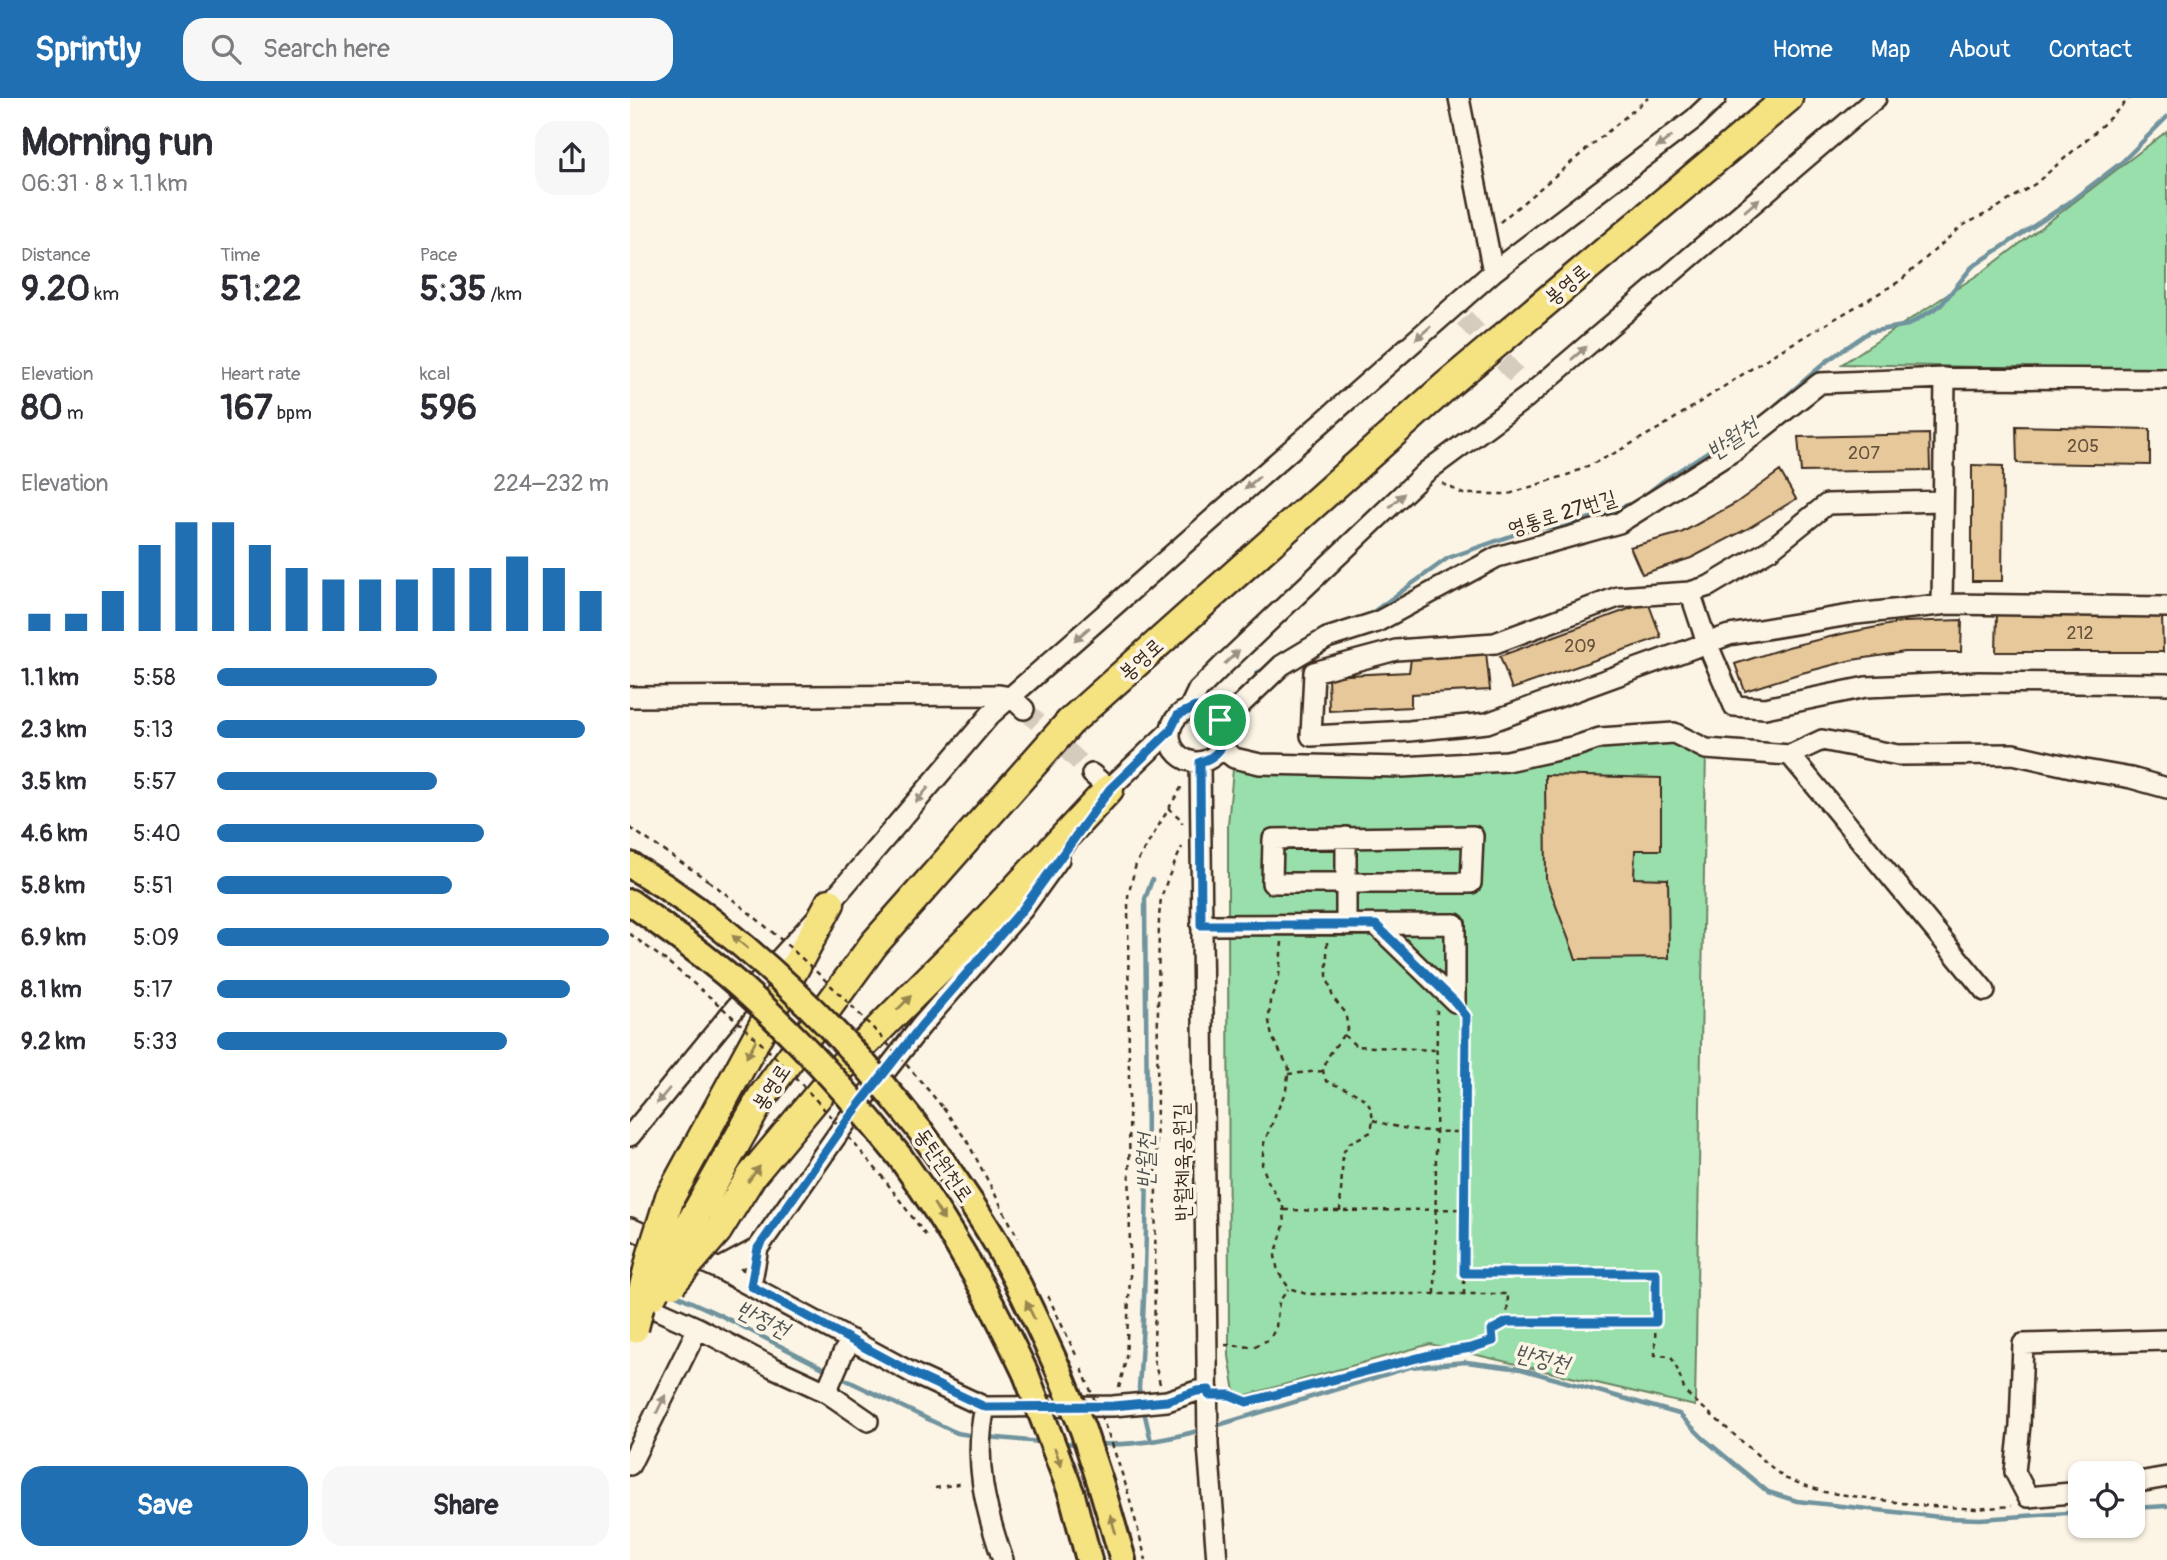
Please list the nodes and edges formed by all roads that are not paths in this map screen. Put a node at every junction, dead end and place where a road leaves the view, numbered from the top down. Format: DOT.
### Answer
graph roads {
  1 [pos="1459,98"];
  2 [pos="1716,98"];
  3 [pos="1788,98"];
  4 [pos="1876,98"];
  5 [pos="1493,272"];
  6 [pos="1945,378"];
  7 [pos="2167,379"];
  8 [pos="1944,501"];
  9 [pos="1690,592"];
  10 [pos="1942,604"];
  11 [pos="2167,607"];
  12 [pos="1707,643"];
  13 [pos="2167,684"];
  14 [pos="630,696"];
  15 [pos="1018,703"];
  16 [pos="1189,709"];
  17 [pos="1220,720"];
  18 [pos="1170,731"];
  19 [pos="1221,748"];
  20 [pos="1790,755"];
  21 [pos="1200,762"];
  22 [pos="1101,782"];
  23 [pos="2167,788"];
  24 [pos="1346,837"];
  25 [pos="630,848"];
  26 [pos="630,865"];
  27 [pos="1346,884"];
  28 [pos="664,886"];
  29 [pos="830,903"];
  30 [pos="635,908"];
  31 [pos="1201,925"];
  32 [pos="1337,925"];
  33 [pos="1376,925"];
  34 [pos="1985,991"];
  35 [pos="630,1136"];
  36 [pos="707,1221"];
  37 [pos="631,1226"];
  38 [pos="758,1248"];
  39 [pos="719,1269"];
  40 [pos="751,1286"];
  41 [pos="630,1297"];
  42 [pos="698,1328"];
  43 [pos="632,1334"];
  44 [pos="2167,1340"];
  45 [pos="848,1347"];
  46 [pos="828,1388"];
  47 [pos="1209,1395"];
  48 [pos="984,1411"];
  49 [pos="868,1421"];
  50 [pos="630,1465"];
  51 [pos="2167,1477"];
  52 [pos="2145,1481"];
  53 [pos="2068,1493"];
  54 [pos="1003,1560"];
  55 [pos="1090,1560"];
  56 [pos="1123,1560"];
  57 [pos="1217,1560"];
  1 -- 5 [label="street"];
  2 -- 5 [label="street, one-way"];
  3 -- 36 [label="highway, 봉영로"];
  16 -- 4 [label="street, one-way"];
  5 -- 15 [label="street, one-way"];
  6 -- 7 [label="street, 영통로 27번길"];
  6 -- 8 [label="street"];
  6 -- 17 [label="street, 영통로 27번길"];
  8 -- 9 [label="street"];
  8 -- 10 [label="street"];
  9 -- 12 [label="street"];
  9 -- 12 [label="street"];
  10 -- 11 [label="street"];
  10 -- 12 [label="street"];
  12 -- 13 [label="street"];
  14 -- 15 [label="street"];
  15 -- 29 [label="street, one-way"];
  16 -- 17 [label="street"];
  16 -- 18 [label="street"];
  17 -- 19 [label="street"];
  18 -- 21 [label="street"];
  18 -- 22 [label="street"];
  19 -- 20 [label="street"];
  19 -- 21 [label="street"];
  20 -- 23 [label="street"];
  20 -- 34 [label="street"];
  21 -- 31 [label="street, 반월체육공원길"];
  36 -- 22 [label="highway, one-way"];
  22 -- 38 [label="street"];
  24 -- 27 [label="street"];
  24 -- 27 [label="street"];
  24 -- 27 [label="street"];
  25 -- 28 [label="main road"];
  26 -- 28 [label="main road, 동탄원천로"];
  27 -- 32 [label="street"];
  56 -- 28 [label="main road, 동탄원천로, one-way, bridge"];
  29 -- 35 [label="street, one-way"];
  29 -- 43 [label="highway, one-way, bridge"];
  30 -- 55 [label="main road, 동탄원천로, one-way, bridge"];
  31 -- 32 [label="street"];
  31 -- 47 [label="street, 반월체육공원길"];
  32 -- 33 [label="street"];
  33 -- 33 [label="street"];
  36 -- 43 [label="highway, bridge"];
  37 -- 39 [label="street"];
  38 -- 39 [label="street"];
  38 -- 40 [label="street"];
  39 -- 40 [label="street"];
  40 -- 45 [label="street"];
  41 -- 42 [label="street"];
  42 -- 46 [label="street"];
  50 -- 42 [label="street, one-way"];
  44 -- 53 [label="street"];
  45 -- 46 [label="street"];
  45 -- 48 [label="street"];
  46 -- 49 [label="street"];
  47 -- 48 [label="street"];
  47 -- 57 [label="street, 반월체육공원길"];
  48 -- 54 [label="street"];
  51 -- 52 [label="street"];
}
